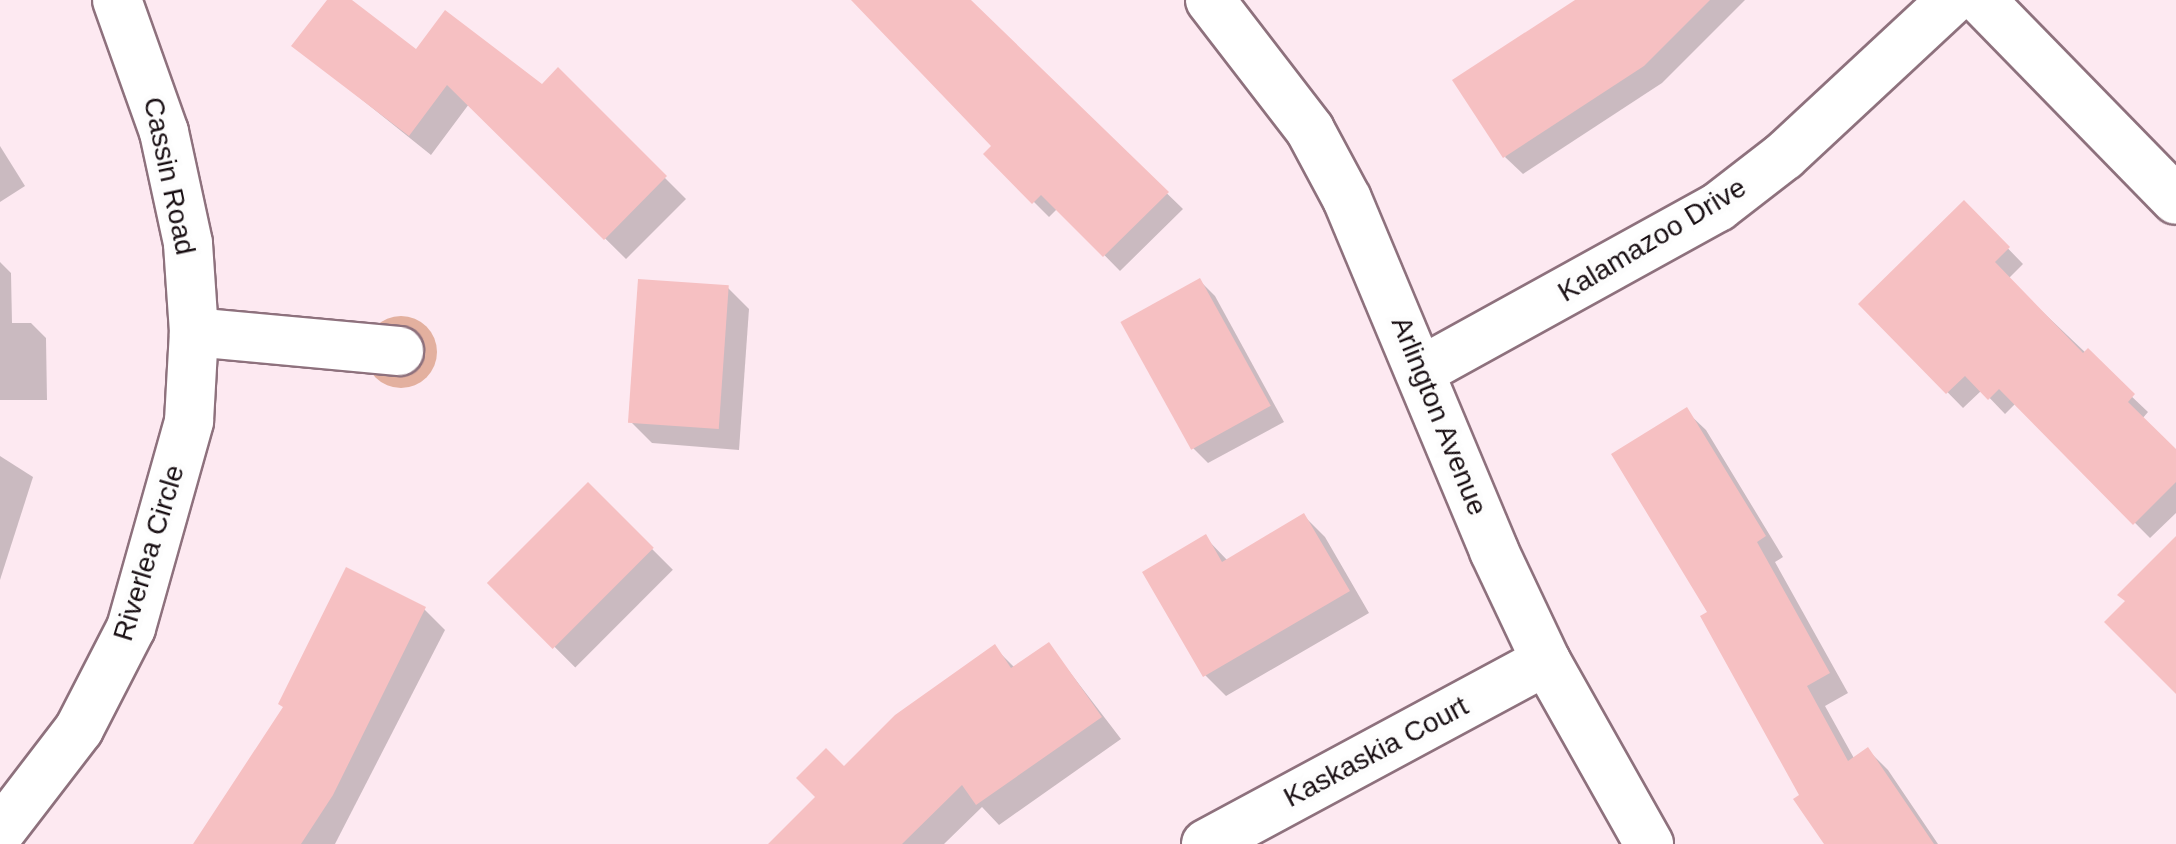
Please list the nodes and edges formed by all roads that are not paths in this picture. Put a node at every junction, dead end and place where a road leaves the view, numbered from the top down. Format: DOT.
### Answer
graph roads {
  1 [pos="116,0"];
  2 [pos="1210,0"];
  3 [pos="1952,0"];
  4 [pos="1981,0"];
  5 [pos="2176,200"];
  6 [pos="194,345"];
  7 [pos="400,352"];
  8 [pos="1421,371"];
  9 [pos="1546,660"];
  10 [pos="0,832"];
  11 [pos="1206,844"];
  12 [pos="1650,844"];
  1 -- 6 [label="street, Cassin Road"];
  2 -- 8 [label="street, Arlington Avenue"];
  3 -- 8 [label="street, Kalamazoo Drive"];
  4 -- 5 [label="street"];
  6 -- 7 [label="street"];
  6 -- 10 [label="street, Riverlea Circle"];
  8 -- 9 [label="street, Arlington Avenue"];
  9 -- 11 [label="street, Kaskaskia Court"];
  9 -- 12 [label="street, Arlington Avenue"];
}
